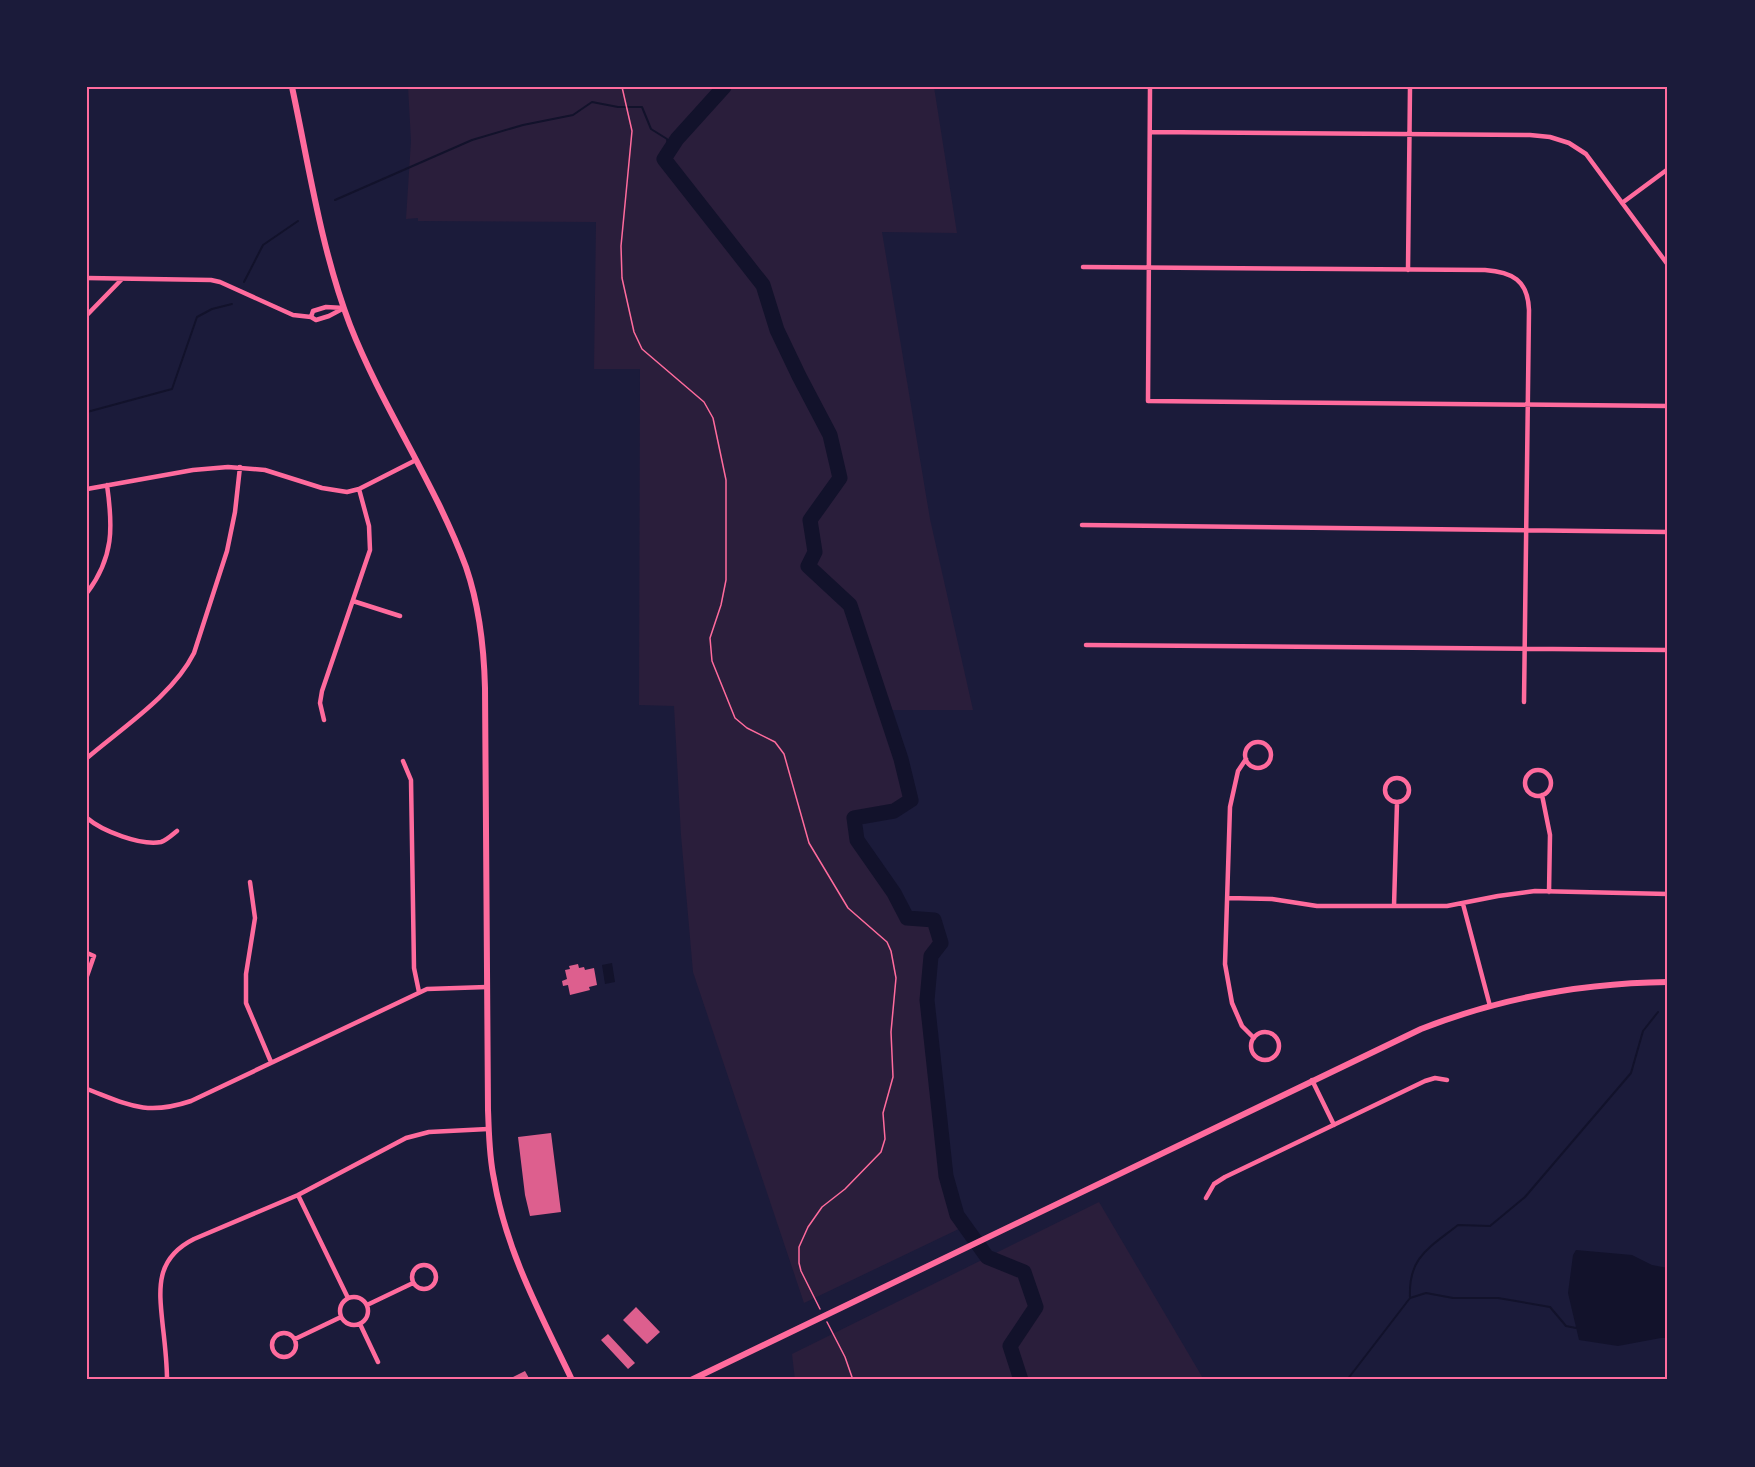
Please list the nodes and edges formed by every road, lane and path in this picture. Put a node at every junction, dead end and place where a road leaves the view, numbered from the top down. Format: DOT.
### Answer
graph roads {
  1 [pos="292,87"];
  2 [pos="622,87"];
  3 [pos="1150,87"];
  4 [pos="1410,87"];
  5 [pos="1150,132"];
  6 [pos="1410,134"];
  7 [pos="1668,170"];
  8 [pos="1622,203"];
  9 [pos="1668,265"];
  10 [pos="1083,267"];
  11 [pos="1148,267"];
  12 [pos="1408,270"];
  13 [pos="87,278"];
  14 [pos="122,279"];
  15 [pos="344,308"];
  16 [pos="87,315"];
  17 [pos="311,316"];
  18 [pos="1528,405"];
  19 [pos="1668,406"];
  20 [pos="416,460"];
  21 [pos="240,467"];
  22 [pos="107,485"];
  23 [pos="87,489"];
  24 [pos="359,489"];
  25 [pos="1082,525"];
  26 [pos="1527,530"];
  27 [pos="1668,532"];
  28 [pos="87,594"];
  29 [pos="353,601"];
  30 [pos="400,616"];
  31 [pos="1086,645"];
  32 [pos="1524,649"];
  33 [pos="1668,651"];
  34 [pos="1524,702"];
  35 [pos="324,720"];
  36 [pos="87,758"];
  37 [pos="1246,759"];
  38 [pos="403,761"];
  39 [pos="1542,795"];
  40 [pos="1397,803"];
  41 [pos="87,818"];
  42 [pos="177,831"];
  43 [pos="250,882"];
  44 [pos="1549,892"];
  45 [pos="1668,894"];
  46 [pos="1228,898"];
  47 [pos="1463,904"];
  48 [pos="1394,906"];
  49 [pos="87,953"];
  50 [pos="87,975"];
  51 [pos="1668,982"];
  52 [pos="487,987"];
  53 [pos="419,992"];
  54 [pos="1490,1006"];
  55 [pos="1254,1038"];
  56 [pos="271,1062"];
  57 [pos="1312,1080"];
  58 [pos="1447,1080"];
  59 [pos="87,1089"];
  60 [pos="1334,1125"];
  61 [pos="488,1129"];
  62 [pos="297,1195"];
  63 [pos="1206,1198"];
  64 [pos="413,1283"];
  65 [pos="348,1298"];
  66 [pos="367,1305"];
  67 [pos="341,1317"];
  68 [pos="360,1324"];
  69 [pos="295,1339"];
  70 [pos="378,1362"];
  71 [pos="167,1380"];
  72 [pos="572,1380"];
  73 [pos="692,1380"];
  74 [pos="853,1380"];
  1 -- 15 [label="main road"];
  2 -- 74 [label="path"];
  3 -- 5 [label="street"];
  4 -- 6 [label="street"];
  5 -- 6 [label="street"];
  5 -- 11 [label="street"];
  6 -- 8 [label="street"];
  6 -- 12 [label="street"];
  7 -- 8 [label="street"];
  8 -- 9 [label="street"];
  10 -- 11 [label="street"];
  11 -- 12 [label="street"];
  11 -- 18 [label="street"];
  12 -- 18 [label="street"];
  13 -- 14 [label="street"];
  14 -- 16 [label="street"];
  14 -- 17 [label="street"];
  15 -- 17 [label="street"];
  15 -- 17 [label="street"];
  15 -- 20 [label="main road"];
  18 -- 19 [label="street"];
  18 -- 26 [label="street"];
  20 -- 24 [label="street"];
  20 -- 52 [label="main road"];
  21 -- 22 [label="street"];
  21 -- 24 [label="street"];
  21 -- 36 [label="street"];
  22 -- 23 [label="street"];
  22 -- 28 [label="street"];
  24 -- 29 [label="street"];
  25 -- 26 [label="street"];
  26 -- 27 [label="street"];
  26 -- 32 [label="street"];
  29 -- 30 [label="street"];
  29 -- 35 [label="street"];
  31 -- 32 [label="street"];
  32 -- 33 [label="street"];
  32 -- 34 [label="street"];
  37 -- 37 [label="street"];
  37 -- 46 [label="street"];
  38 -- 53 [label="street"];
  39 -- 39 [label="street"];
  39 -- 44 [label="street"];
  40 -- 40 [label="street"];
  40 -- 48 [label="street"];
  41 -- 42 [label="street"];
  43 -- 56 [label="street"];
  44 -- 45 [label="street"];
  44 -- 47 [label="street"];
  46 -- 48 [label="street"];
  46 -- 55 [label="street"];
  47 -- 48 [label="street"];
  47 -- 54 [label="street"];
  49 -- 50 [label="street"];
  51 -- 54 [label="main road"];
  52 -- 53 [label="street"];
  52 -- 61 [label="main road"];
  53 -- 56 [label="street"];
  54 -- 57 [label="main road"];
  55 -- 55 [label="street"];
  56 -- 59 [label="street"];
  57 -- 60 [label="street"];
  57 -- 73 [label="main road"];
  58 -- 60 [label="street"];
  60 -- 63 [label="street"];
  61 -- 62 [label="street"];
  61 -- 72 [label="main road"];
  62 -- 65 [label="street"];
  62 -- 71 [label="street"];
  64 -- 64 [label="street"];
  64 -- 66 [label="street"];
  65 -- 66 [label="street"];
  65 -- 67 [label="street"];
  66 -- 68 [label="street"];
  67 -- 68 [label="street"];
  67 -- 69 [label="street"];
  68 -- 70 [label="street"];
  69 -- 69 [label="street"];
}
